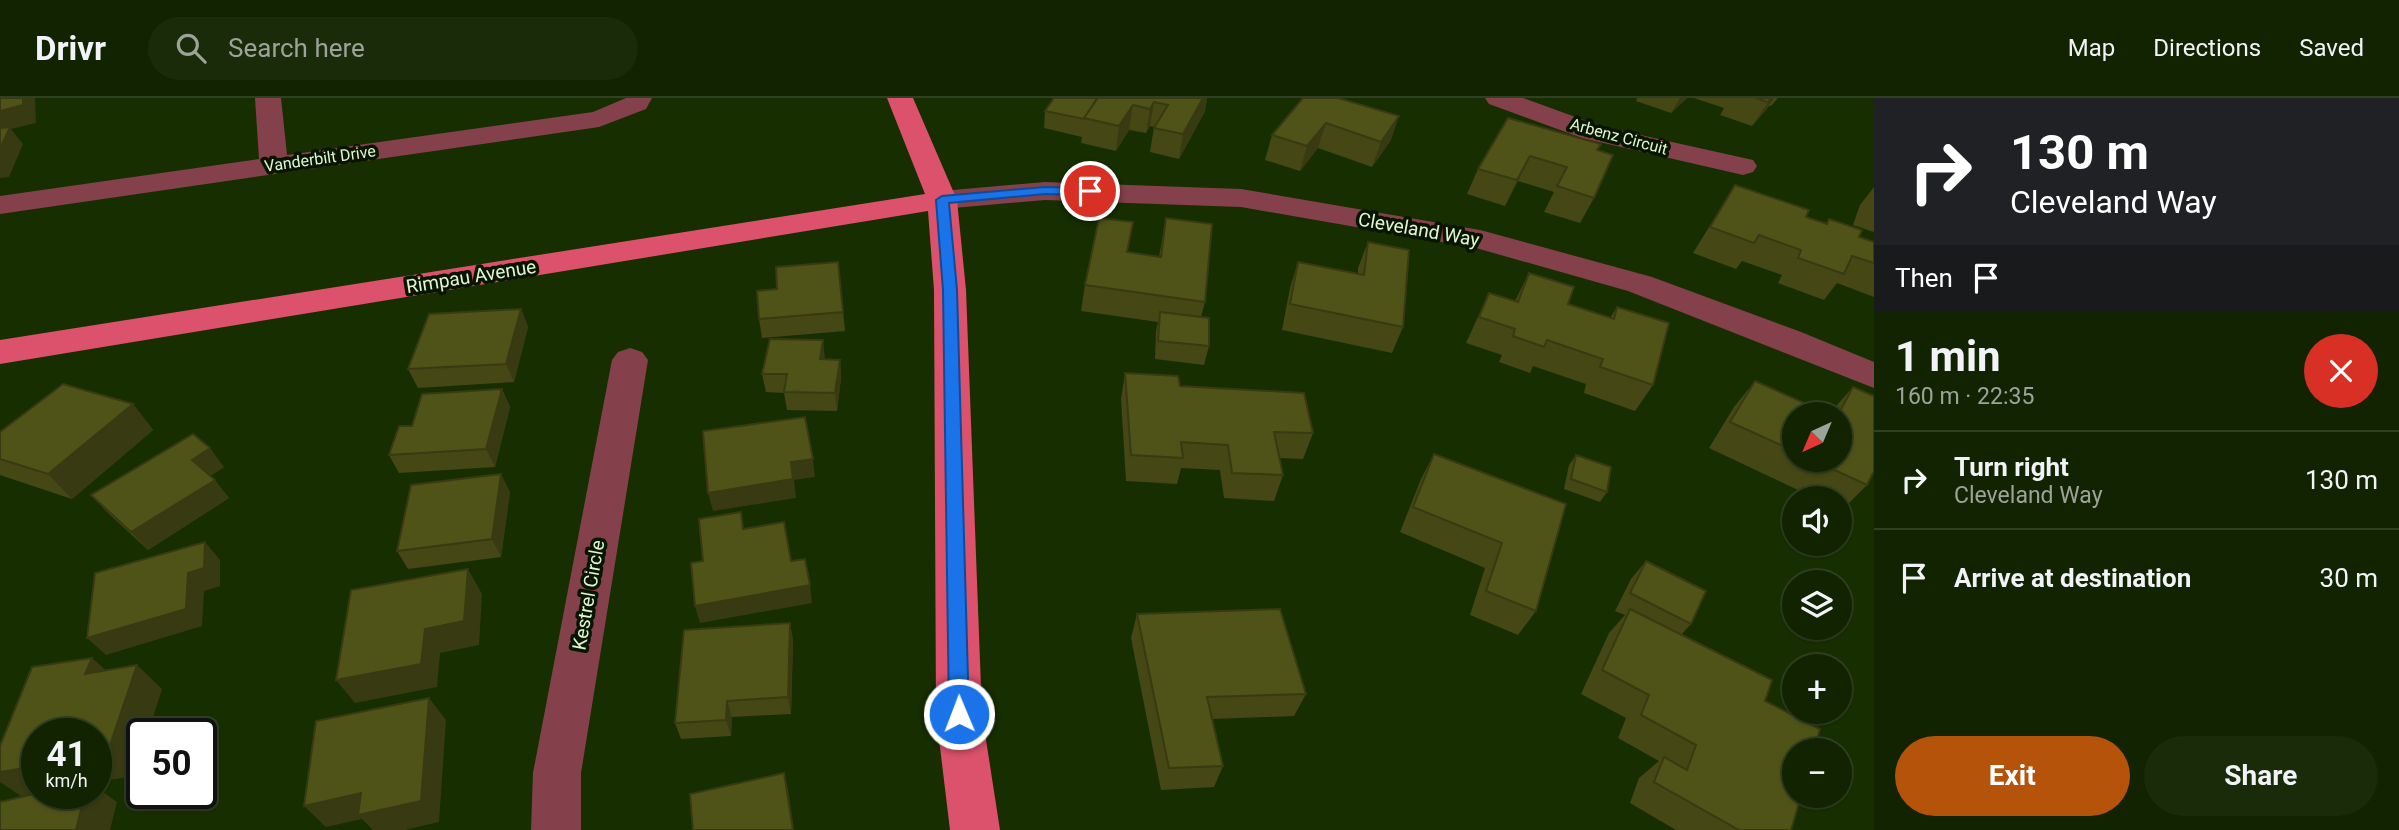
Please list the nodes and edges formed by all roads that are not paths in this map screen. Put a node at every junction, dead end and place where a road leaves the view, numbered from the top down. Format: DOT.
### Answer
graph roads {
  1 [pos="268,98"];
  2 [pos="901,98"];
  3 [pos="1498,98"];
  4 [pos="638,101"];
  5 [pos="274,165"];
  6 [pos="1743,166"];
  7 [pos="942,200"];
  8 [pos="0,205"];
  9 [pos="0,352"];
  10 [pos="630,360"];
  11 [pos="1874,376"];
  12 [pos="556,830"];
  13 [pos="975,830"];
  1 -- 5 [label="street"];
  2 -- 7 [label="main road"];
  3 -- 6 [label="street, Arbenz Circuit"];
  4 -- 5 [label="street, Vanderbilt Drive"];
  5 -- 8 [label="street, Vanderbilt Drive"];
  7 -- 9 [label="main road, Rimpau Avenue"];
  7 -- 11 [label="street, Cleveland Way"];
  7 -- 13 [label="main road"];
  10 -- 12 [label="street, Kestrel Circle"];
}
